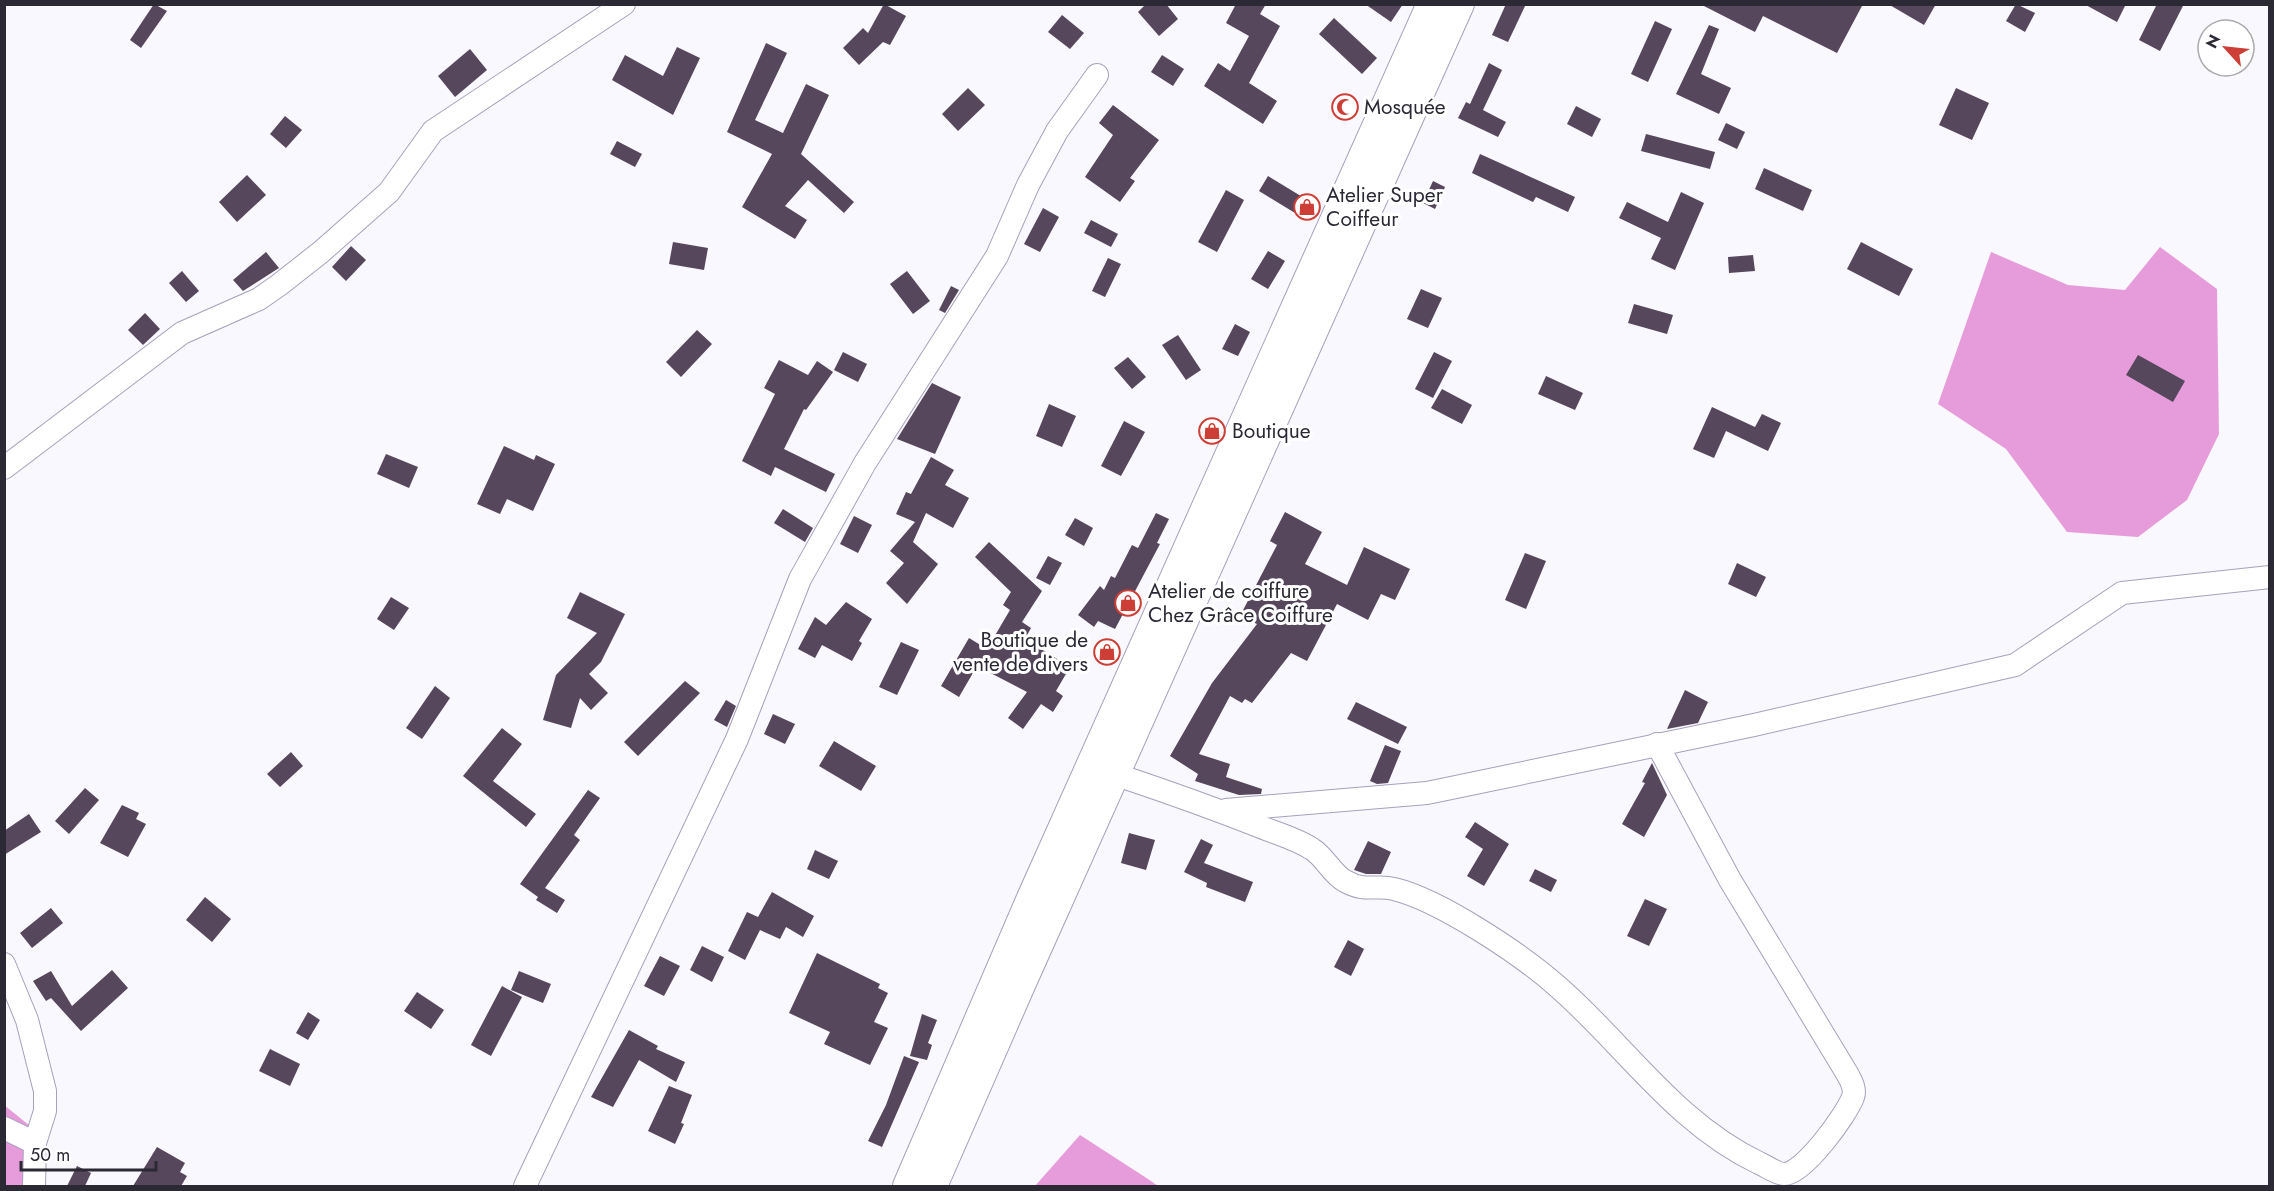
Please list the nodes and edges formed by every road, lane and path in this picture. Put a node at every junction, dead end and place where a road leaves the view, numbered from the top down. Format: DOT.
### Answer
graph roads {
  1 [pos="624,4"];
  2 [pos="1431,4"];
  3 [pos="1460,4"];
  4 [pos="1097,75"];
  5 [pos="4,468"];
  6 [pos="2270,577"];
  7 [pos="1657,744"];
  8 [pos="1117,775"];
  9 [pos="1222,810"];
  10 [pos="4,963"];
  11 [pos="4,1128"];
  12 [pos="35,1143"];
  13 [pos="34,1186"];
  14 [pos="525,1186"];
  15 [pos="907,1186"];
  16 [pos="933,1186"];
  1 -- 5 [label="street"];
  2 -- 15 [label="main road"];
  3 -- 8 [label="main road"];
  4 -- 14 [label="street"];
  6 -- 7 [label="street"];
  7 -- 9 [label="street"];
  7 -- 9 [label="street"];
  8 -- 9 [label="street"];
  8 -- 16 [label="main road"];
  10 -- 12 [label="street"];
  11 -- 12 [label="street"];
  12 -- 13 [label="street"];
}
